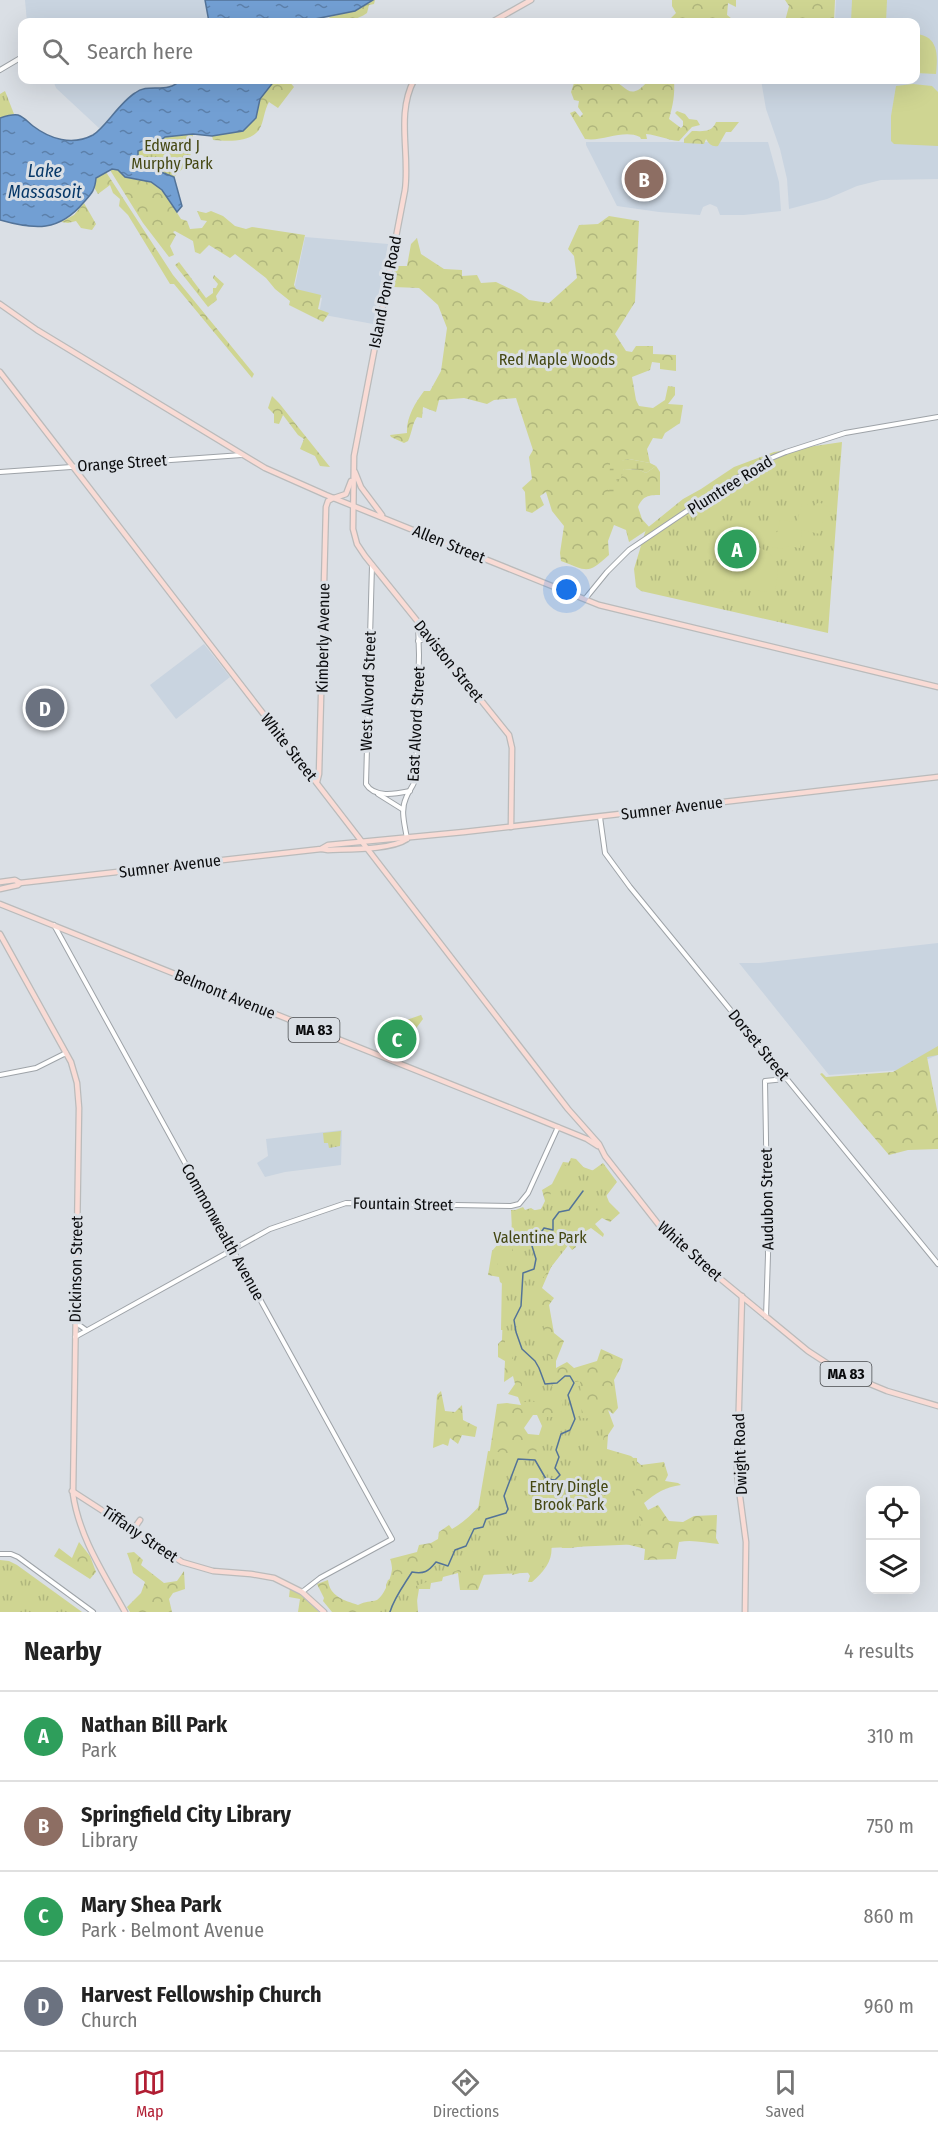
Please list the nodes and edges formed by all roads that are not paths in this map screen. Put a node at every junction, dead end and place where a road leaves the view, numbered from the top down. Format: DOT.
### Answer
graph roads {
  1 [pos="531,0"];
  2 [pos="499,18"];
  3 [pos="18,59"];
  4 [pos="0,70"];
  5 [pos="412,84"];
  6 [pos="0,304"];
  7 [pos="0,372"];
  8 [pos="938,417"];
  9 [pos="243,455"];
  10 [pos="73,467"];
  11 [pos="354,469"];
  12 [pos="0,472"];
  13 [pos="333,498"];
  14 [pos="352,506"];
  15 [pos="385,518"];
  16 [pos="372,565"];
  17 [pos="382,578"];
  18 [pos="371,582"];
  19 [pos="585,599"];
  20 [pos="418,621"];
  21 [pos="430,636"];
  22 [pos="418,641"];
  23 [pos="938,687"];
  24 [pos="938,777"];
  25 [pos="317,782"];
  26 [pos="410,791"];
  27 [pos="378,793"];
  28 [pos="402,810"];
  29 [pos="600,817"];
  30 [pos="511,827"];
  31 [pos="407,838"];
  32 [pos="363,842"];
  33 [pos="368,847"];
  34 [pos="321,849"];
  35 [pos="0,882"];
  36 [pos="20,883"];
  37 [pos="0,889"];
  38 [pos="0,898"];
  39 [pos="0,904"];
  40 [pos="8,906"];
  41 [pos="53,925"];
  42 [pos="0,934"];
  43 [pos="66,1053"];
  44 [pos="0,1075"];
  45 [pos="786,1078"];
  46 [pos="579,1121"];
  47 [pos="558,1127"];
  48 [pos="576,1134"];
  49 [pos="605,1156"];
  50 [pos="232,1250"];
  51 [pos="938,1264"];
  52 [pos="742,1296"];
  53 [pos="766,1317"];
  54 [pos="75,1322"];
  55 [pos="86,1330"];
  56 [pos="75,1337"];
  57 [pos="938,1406"];
  58 [pos="72,1491"];
  59 [pos="74,1500"];
  60 [pos="88,1500"];
  61 [pos="140,1520"];
  62 [pos="134,1530"];
  63 [pos="0,1554"];
  64 [pos="302,1592"];
  65 [pos="93,1612"];
  66 [pos="125,1612"];
  67 [pos="324,1612"];
  68 [pos="745,1612"];
  1 -- 2 [label="main road"];
  3 -- 4 [label="street"];
  5 -- 11 [label="main road, Island Pond Road"];
  6 -- 9 [label="main road, Allen Street"];
  7 -- 10 [label="main road, White Street"];
  8 -- 19 [label="street, Plumtree Road"];
  9 -- 10 [label="street, Orange Street"];
  9 -- 13 [label="main road, Allen Street"];
  10 -- 12 [label="street, Orange Street"];
  10 -- 25 [label="main road, White Street"];
  11 -- 13 [label="main road"];
  11 -- 14 [label="main road, Island Pond Road"];
  11 -- 15 [label="main road"];
  13 -- 14 [label="main road, Allen Street"];
  13 -- 25 [label="main road, Kimberly Avenue"];
  14 -- 15 [label="main road, Allen Street"];
  14 -- 16 [label="main road, Daviston Street"];
  15 -- 19 [label="main road, Allen Street"];
  16 -- 17 [label="main road, Daviston Street"];
  16 -- 18 [label="street, West Alvord Street"];
  17 -- 18 [label="street"];
  17 -- 20 [label="main road, Daviston Street"];
  18 -- 27 [label="street, West Alvord Street"];
  19 -- 23 [label="main road, Allen Street"];
  20 -- 21 [label="main road, Daviston Street"];
  20 -- 22 [label="street, East Alvord Street"];
  21 -- 22 [label="street"];
  21 -- 30 [label="main road, Daviston Street"];
  22 -- 26 [label="street, East Alvord Street"];
  24 -- 29 [label="main road, Sumner Avenue"];
  25 -- 32 [label="main road, White Street"];
  26 -- 27 [label="street"];
  26 -- 28 [label="street, East Alvord Street"];
  27 -- 28 [label="street, West Alvord Street"];
  28 -- 31 [label="street"];
  29 -- 30 [label="main road, Sumner Avenue"];
  29 -- 45 [label="street, Dorset Street"];
  30 -- 31 [label="main road, Sumner Avenue"];
  31 -- 32 [label="main road, Sumner Avenue"];
  31 -- 33 [label="main road, Sumner Avenue"];
  32 -- 33 [label="main road, White Street"];
  32 -- 34 [label="main road, Sumner Avenue"];
  33 -- 34 [label="main road, Sumner Avenue"];
  33 -- 46 [label="main road, White Street"];
  34 -- 36 [label="main road, Sumner Avenue"];
  35 -- 36 [label="main road, Sumner Avenue"];
  36 -- 37 [label="main road, Sumner Avenue"];
  38 -- 40 [label="main road, Belmont Avenue / MA 83"];
  39 -- 40 [label="main road, Belmont Avenue / MA 83"];
  40 -- 41 [label="main road, Belmont Avenue / MA 83"];
  41 -- 47 [label="main road, Belmont Avenue / MA 83"];
  41 -- 50 [label="street, Commonwealth Avenue"];
  42 -- 43 [label="main road, Dickinson Street"];
  43 -- 44 [label="street"];
  43 -- 54 [label="main road, Dickinson Street"];
  45 -- 51 [label="street, Dorset Street"];
  45 -- 53 [label="street, Audubon Street"];
  46 -- 48 [label="main road"];
  46 -- 49 [label="main road, White Street"];
  47 -- 48 [label="main road, Belmont Avenue / MA 83"];
  47 -- 50 [label="street, Fountain Street"];
  48 -- 49 [label="main road, Belmont Avenue / MA 83"];
  49 -- 52 [label="main road, White Street / MA 83"];
  50 -- 55 [label="street, Fountain Street"];
  50 -- 64 [label="street, Commonwealth Avenue"];
  52 -- 53 [label="main road, White Street / MA 83"];
  52 -- 68 [label="main road, Dwight Road"];
  53 -- 57 [label="main road, MA 83"];
  54 -- 55 [label="street"];
  54 -- 56 [label="main road, Dickinson Street"];
  55 -- 56 [label="street, Fountain Street"];
  56 -- 58 [label="main road, Dickinson Street"];
  58 -- 59 [label="main road, Dickinson Street"];
  58 -- 60 [label="main road, Tiffany Street"];
  59 -- 60 [label="main road, Tiffany Street"];
  59 -- 66 [label="main road, Dickinson Street"];
  60 -- 62 [label="main road, Tiffany Street"];
  61 -- 62 [label="main road"];
  62 -- 64 [label="main road, Tiffany Street"];
  63 -- 65 [label="street"];
  64 -- 67 [label="main road, Tiffany Street"];
}
